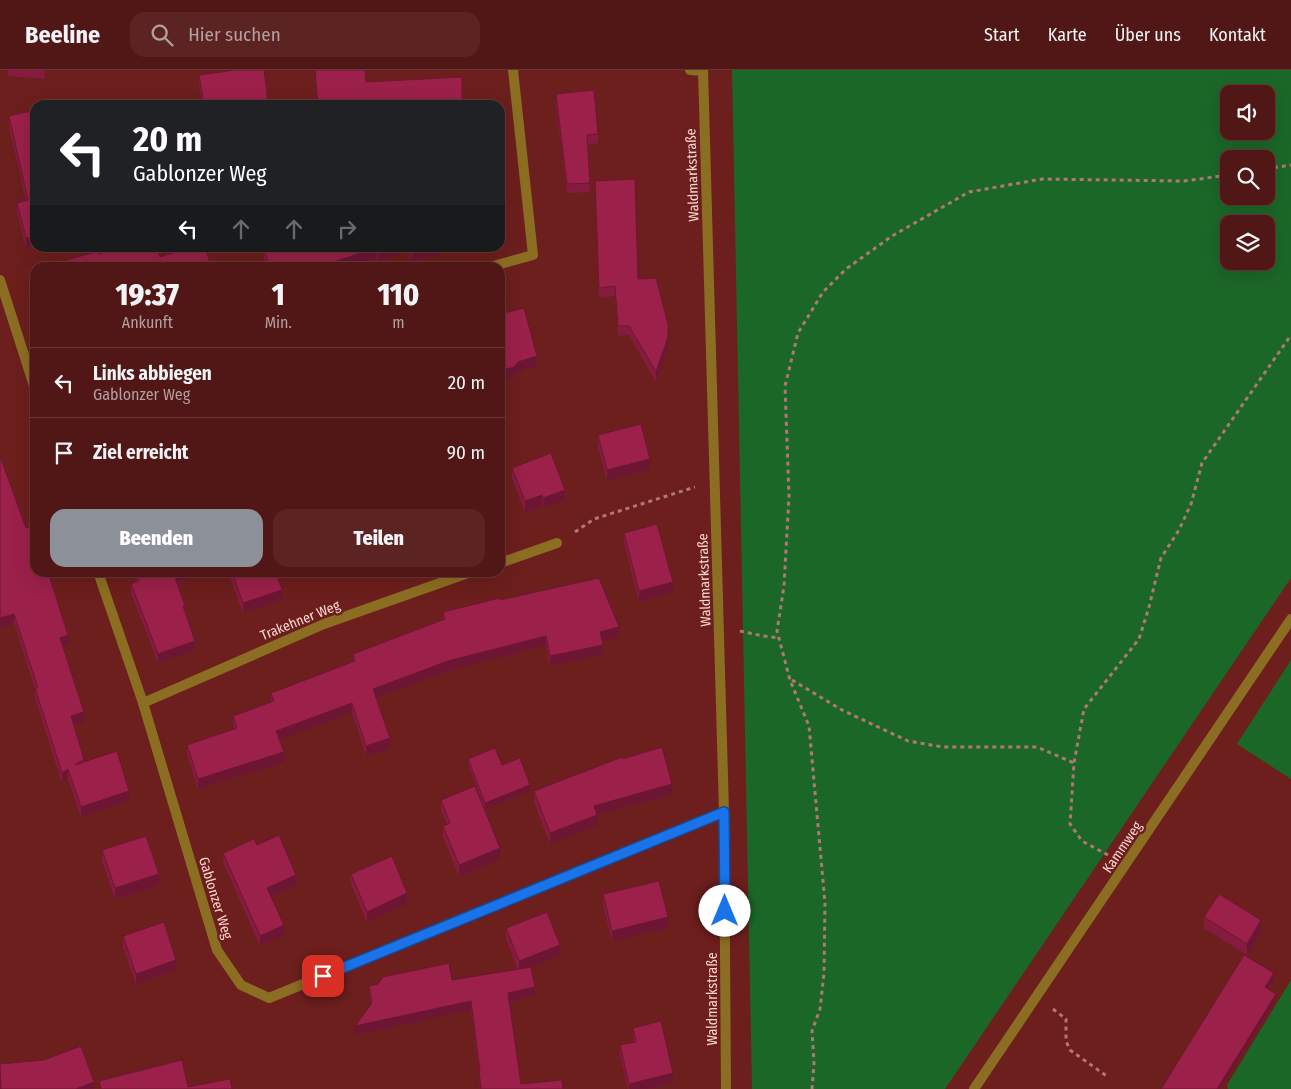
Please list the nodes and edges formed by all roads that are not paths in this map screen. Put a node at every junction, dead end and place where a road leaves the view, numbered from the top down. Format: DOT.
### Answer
graph roads {
  1 [pos="513,70"];
  2 [pos="690,70"];
  3 [pos="703,71"];
  4 [pos="505,263"];
  5 [pos="0,280"];
  6 [pos="30,373"];
  7 [pos="557,543"];
  8 [pos="505,561"];
  9 [pos="100,577"];
  10 [pos="458,577"];
  11 [pos="1291,619"];
  12 [pos="143,703"];
  13 [pos="724,812"];
  14 [pos="726,1089"];
  15 [pos="974,1089"];
  1 -- 4 [label="street"];
  2 -- 3 [label="street"];
  3 -- 13 [label="street, Waldmarkstraße"];
  5 -- 6 [label="street"];
  7 -- 8 [label="street"];
  9 -- 12 [label="street, Gablonzer Weg"];
  10 -- 12 [label="street, Trakehner Weg"];
  11 -- 15 [label="street, Kammweg"];
  12 -- 13 [label="street, Gablonzer Weg"];
  13 -- 14 [label="street, Waldmarkstraße"];
}
